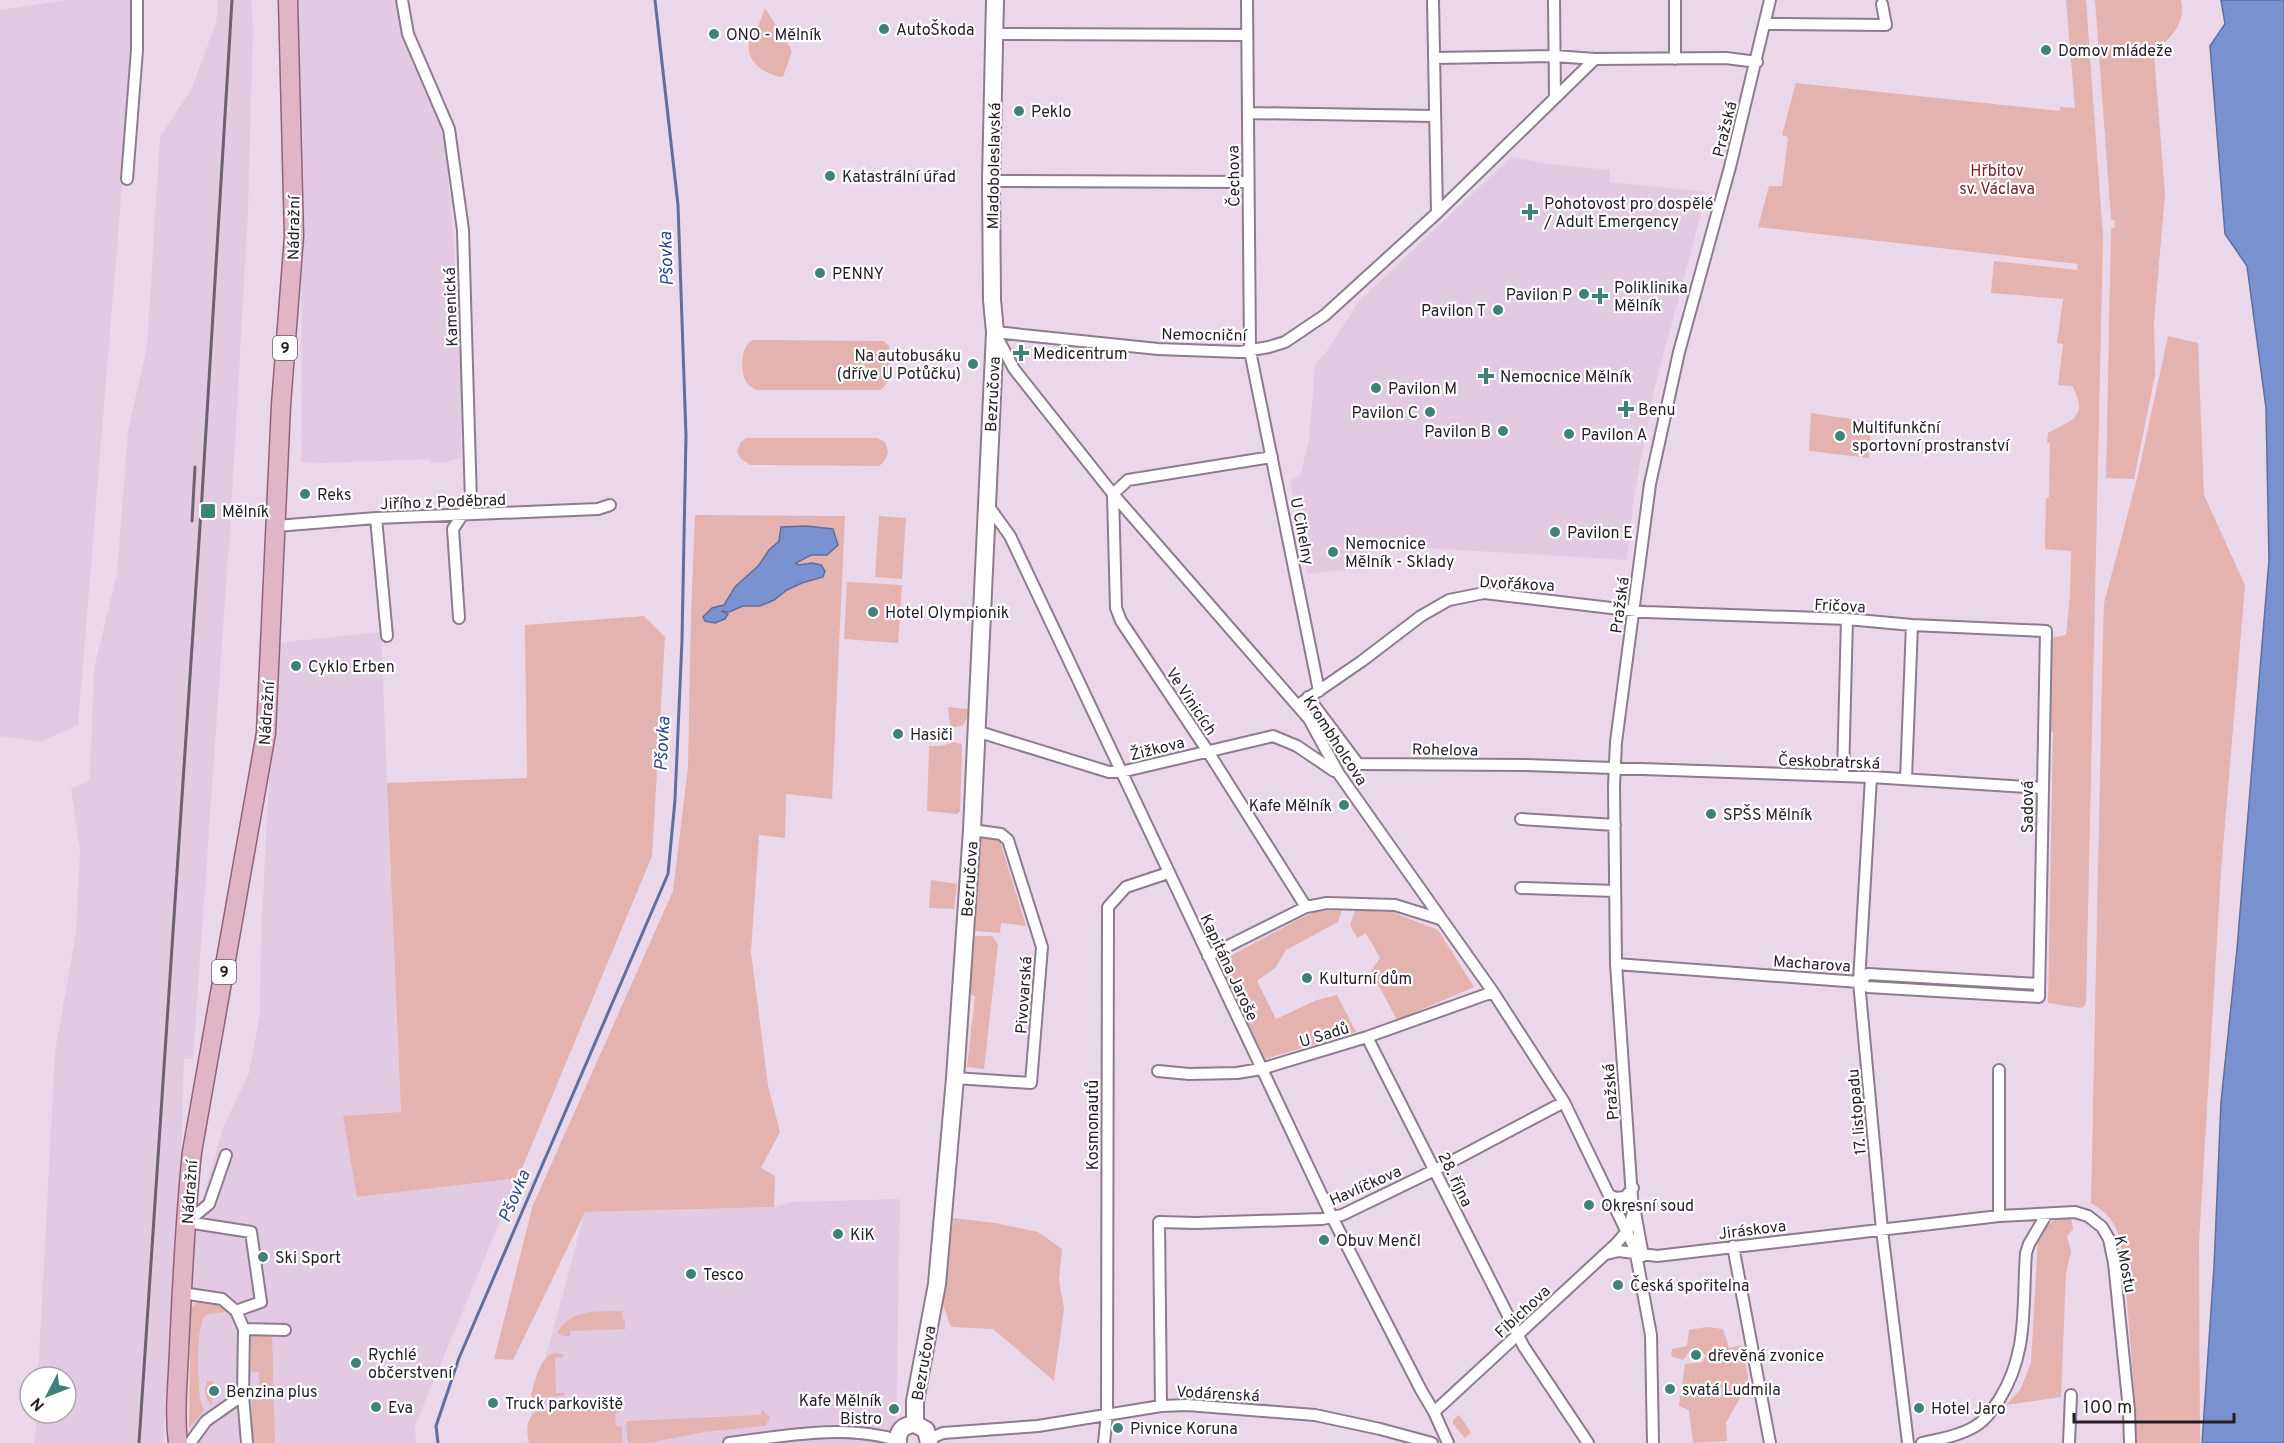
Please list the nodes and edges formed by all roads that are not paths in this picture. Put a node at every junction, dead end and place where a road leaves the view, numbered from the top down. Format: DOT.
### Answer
graph roads {
  1 [pos="137,0"];
  2 [pos="288,0"];
  3 [pos="402,0"];
  4 [pos="995,0"];
  5 [pos="1246,0"];
  6 [pos="1432,0"];
  7 [pos="1554,0"];
  8 [pos="1675,0"];
  9 [pos="1770,0"];
  10 [pos="1882,4"];
  11 [pos="1765,24"];
  12 [pos="994,34"];
  13 [pos="1247,35"];
  14 [pos="1554,56"];
  15 [pos="1434,58"];
  16 [pos="1595,59"];
  17 [pos="1675,59"];
  18 [pos="1757,62"];
  19 [pos="1555,98"];
  20 [pos="1248,113"];
  21 [pos="1434,116"];
  22 [pos="127,179"];
  23 [pos="991,181"];
  24 [pos="1248,182"];
  25 [pos="1437,213"];
  26 [pos="995,332"];
  27 [pos="1250,351"];
  28 [pos="1272,457"];
  29 [pos="1113,494"];
  30 [pos="987,504"];
  31 [pos="610,505"];
  32 [pos="461,516"];
  33 [pos="376,518"];
  34 [pos="276,526"];
  35 [pos="1633,610"];
  36 [pos="459,618"];
  37 [pos="1847,619"];
  38 [pos="1912,625"];
  39 [pos="2046,631"];
  40 [pos="387,636"];
  41 [pos="1319,691"];
  42 [pos="1308,697"];
  43 [pos="1298,705"];
  44 [pos="976,731"];
  45 [pos="1207,750"];
  46 [pos="1615,768"];
  47 [pos="1121,772"];
  48 [pos="1339,774"];
  49 [pos="1843,776"];
  50 [pos="1871,777"];
  51 [pos="1906,779"];
  52 [pos="2042,788"];
  53 [pos="1521,819"];
  54 [pos="1615,825"];
  55 [pos="972,830"];
  56 [pos="1168,873"];
  57 [pos="1521,888"];
  58 [pos="1615,891"];
  59 [pos="1306,908"];
  60 [pos="1438,916"];
  61 [pos="1208,956"];
  62 [pos="1616,964"];
  63 [pos="1859,982"];
  64 [pos="2039,984"];
  65 [pos="1493,992"];
  66 [pos="1367,1037"];
  67 [pos="1262,1069"];
  68 [pos="1999,1070"];
  69 [pos="1158,1071"];
  70 [pos="955,1078"];
  71 [pos="1564,1101"];
  72 [pos="226,1155"];
  73 [pos="1434,1170"];
  74 [pos="1633,1188"];
  75 [pos="1609,1195"];
  76 [pos="1634,1203"];
  77 [pos="2046,1215"];
  78 [pos="1999,1216"];
  79 [pos="1332,1217"];
  80 [pos="187,1222"];
  81 [pos="1628,1230"];
  82 [pos="1882,1230"];
  83 [pos="1733,1246"];
  84 [pos="1606,1254"];
  85 [pos="1635,1254"];
  86 [pos="1641,1272"];
  87 [pos="182,1293"];
  88 [pos="236,1311"];
  89 [pos="244,1329"];
  90 [pos="285,1330"];
  91 [pos="1518,1335"];
  92 [pos="243,1395"];
  93 [pos="2071,1395"];
  94 [pos="1161,1406"];
  95 [pos="1434,1412"];
  96 [pos="1107,1414"];
  97 [pos="915,1424"];
  98 [pos="961,1437"];
  99 [pos="1653,1439"];
  100 [pos="1954,1440"];
  101 [pos="929,1441"];
  102 [pos="897,1442"];
  103 [pos="175,1443"];
  104 [pos="190,1443"];
  105 [pos="247,1443"];
  106 [pos="729,1443"];
  107 [pos="1104,1443"];
  108 [pos="1432,1443"];
  109 [pos="1448,1443"];
  110 [pos="1588,1443"];
  111 [pos="1641,1443"];
  112 [pos="1770,1443"];
  113 [pos="1908,1443"];
  114 [pos="1922,1443"];
  115 [pos="2069,1443"];
  116 [pos="2130,1443"];
  1 -- 22 [label="street"];
  2 -- 34 [label="main road, Nádražní / 9"];
  3 -- 32 [label="street, Kamenická"];
  4 -- 12 [label="street, Mladoboleslavská"];
  5 -- 13 [label="street, Čechova"];
  6 -- 15 [label="street"];
  7 -- 14 [label="street"];
  8 -- 17 [label="street"];
  9 -- 11 [label="street, Pražská"];
  10 -- 11 [label="street"];
  11 -- 18 [label="street, Pražská"];
  12 -- 13 [label="street"];
  12 -- 23 [label="street, Mladoboleslavská"];
  13 -- 20 [label="street, Čechova"];
  14 -- 15 [label="street"];
  14 -- 16 [label="street"];
  14 -- 19 [label="street"];
  15 -- 21 [label="street"];
  16 -- 17 [label="street"];
  16 -- 19 [label="street, Nemocniční"];
  17 -- 18 [label="street"];
  18 -- 35 [label="street, Pražská"];
  19 -- 25 [label="street, Nemocniční"];
  20 -- 21 [label="street"];
  20 -- 24 [label="street, Čechova"];
  21 -- 25 [label="street"];
  23 -- 24 [label="street"];
  23 -- 26 [label="street, Mladoboleslavská"];
  24 -- 27 [label="street, Čechova"];
  25 -- 27 [label="street, Nemocniční"];
  26 -- 27 [label="street, Nemocniční"];
  26 -- 29 [label="street, Krombholcova"];
  26 -- 30 [label="street, Bezručova"];
  27 -- 28 [label="street, U Cihelny"];
  28 -- 29 [label="street"];
  28 -- 41 [label="street, U Cihelny"];
  29 -- 43 [label="street, Krombholcova"];
  29 -- 45 [label="street, Ve Vinicích"];
  30 -- 44 [label="street, Bezručova"];
  30 -- 47 [label="street, Kapitána Jaroše"];
  31 -- 32 [label="street, Jiřího z Poděbrad"];
  32 -- 33 [label="street, Jiřího z Poděbrad"];
  32 -- 36 [label="street, Kamenická"];
  33 -- 34 [label="street, Jiřího z Poděbrad"];
  33 -- 40 [label="street"];
  34 -- 80 [label="main road, Nádražní / 9"];
  35 -- 37 [label="street, Fričova"];
  35 -- 41 [label="street, Dvořákova"];
  35 -- 46 [label="street, Pražská"];
  37 -- 38 [label="street, Fričova"];
  37 -- 49 [label="street"];
  38 -- 39 [label="street, Fričova"];
  38 -- 51 [label="street"];
  39 -- 52 [label="street, Sadová"];
  41 -- 42 [label="street"];
  42 -- 43 [label="street"];
  42 -- 46 [label="street, Rohelova"];
  43 -- 48 [label="street, Krombholcova"];
  44 -- 47 [label="street, Žižkova"];
  44 -- 55 [label="street, Bezručova"];
  45 -- 47 [label="street, Žižkova"];
  45 -- 48 [label="street, Žižkova"];
  45 -- 59 [label="street, Ve Vinicích"];
  46 -- 49 [label="street, Českobratrská"];
  46 -- 54 [label="street, Pražská"];
  47 -- 56 [label="street, Kapitána Jaroše"];
  48 -- 60 [label="street, Krombholcova"];
  49 -- 50 [label="street, Českobratrská"];
  50 -- 51 [label="street, Českobratrská"];
  50 -- 63 [label="street, 17. listopadu"];
  51 -- 52 [label="street, Českobratrská"];
  52 -- 64 [label="street, Sadová"];
  53 -- 54 [label="street"];
  54 -- 58 [label="street, Pražská"];
  55 -- 70 [label="street, Bezručova"];
  55 -- 70 [label="street, Pivovarská"];
  56 -- 61 [label="street, Kapitána Jaroše"];
  56 -- 96 [label="street, Kosmonautů"];
  57 -- 58 [label="street"];
  58 -- 62 [label="street, Pražská"];
  59 -- 60 [label="street"];
  59 -- 61 [label="street"];
  60 -- 65 [label="street, Krombholcova"];
  61 -- 67 [label="street, Kapitána Jaroše"];
  62 -- 63 [label="street, Macharova"];
  62 -- 74 [label="street, Pražská"];
  63 -- 64 [label="street, Macharova"];
  63 -- 64 [label="street, Sadová"];
  63 -- 82 [label="street, 17. listopadu"];
  65 -- 66 [label="street, U Sadů"];
  65 -- 71 [label="street, Krombholcova"];
  66 -- 67 [label="street, U Sadů"];
  66 -- 73 [label="street, 28. října"];
  67 -- 69 [label="street, U Sadů"];
  67 -- 79 [label="street, Kapitána Jaroše"];
  68 -- 78 [label="street"];
  70 -- 97 [label="street, Bezručova"];
  71 -- 73 [label="street, Havlíčkova"];
  71 -- 75 [label="street, Krombholcova"];
  72 -- 80 [label="street"];
  73 -- 79 [label="street, Havlíčkova"];
  73 -- 91 [label="street, 28. října"];
  74 -- 75 [label="street"];
  74 -- 76 [label="street, Pražská"];
  75 -- 81 [label="street, Krombholcova"];
  76 -- 81 [label="street, Pražská"];
  76 -- 85 [label="street, Pražská"];
  77 -- 78 [label="street, K Mostu"];
  77 -- 100 [label="street"];
  77 -- 116 [label="street, K Mostu"];
  78 -- 82 [label="street, Jiráskova"];
  79 -- 94 [label="street, Havlíčkova"];
  79 -- 95 [label="street, Kapitána Jaroše"];
  80 -- 87 [label="main road, Nádražní / 9"];
  80 -- 88 [label="street"];
  81 -- 84 [label="street, Fibichova"];
  81 -- 85 [label="street, Pražská"];
  82 -- 83 [label="street, Jiráskova"];
  82 -- 113 [label="street, 17. listopadu"];
  83 -- 85 [label="street, Jiráskova"];
  83 -- 112 [label="street"];
  84 -- 85 [label="street"];
  84 -- 91 [label="street, Fibichova"];
  85 -- 86 [label="street, Pražská"];
  85 -- 86 [label="street, Pražská"];
  86 -- 99 [label="street, Pražská"];
  87 -- 88 [label="street"];
  87 -- 103 [label="main road, Nádražní / 9"];
  88 -- 89 [label="street"];
  89 -- 90 [label="street"];
  89 -- 92 [label="street"];
  91 -- 95 [label="street, Fibichova"];
  91 -- 110 [label="street, 28. října"];
  92 -- 104 [label="street"];
  92 -- 105 [label="street"];
  93 -- 115 [label="street"];
  94 -- 96 [label="street, Vodárenská"];
  94 -- 108 [label="street, Vodárenská"];
  95 -- 109 [label="street, Kapitána Jaroše"];
  96 -- 98 [label="street, Vodárenská"];
  96 -- 107 [label="street, Kosmonautů"];
  97 -- 101 [label="street, Bezručova"];
  97 -- 102 [label="street, Bezručova"];
  98 -- 101 [label="street, Vodárenská"];
  99 -- 111 [label="street"];
  100 -- 114 [label="street"];
  102 -- 106 [label="street"];
}
